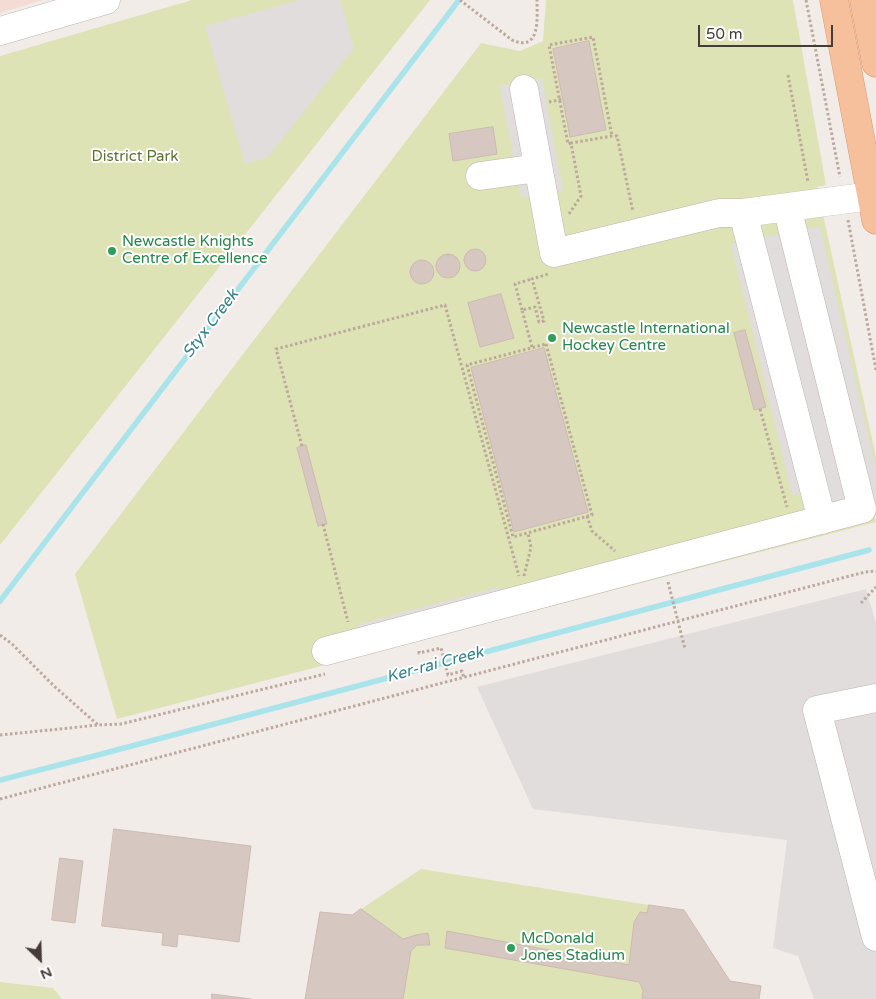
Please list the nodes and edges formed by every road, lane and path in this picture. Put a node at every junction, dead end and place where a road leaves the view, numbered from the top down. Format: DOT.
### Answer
graph roads {
  1 [pos="106,0"];
  2 [pos="460,0"];
  3 [pos="536,0"];
  4 [pos="834,0"];
  5 [pos="864,0"];
  6 [pos="1,25"];
  7 [pos="876,63"];
  8 [pos="788,75"];
  9 [pos="597,83"];
  10 [pos="602,83"];
  11 [pos="524,89"];
  12 [pos="612,136"];
  13 [pos="572,143"];
  14 [pos="538,168"];
  15 [pos="480,176"];
  16 [pos="808,184"];
  17 [pos="787,207"];
  18 [pos="874,208"];
  19 [pos="743,214"];
  20 [pos="567,217"];
  21 [pos="634,217"];
  22 [pos="557,271"];
  23 [pos="532,280"];
  24 [pos="522,310"];
  25 [pos="532,347"];
  26 [pos="760,409"];
  27 [pos="302,446"];
  28 [pos="787,508"];
  29 [pos="587,516"];
  30 [pos="822,520"];
  31 [pos="323,524"];
  32 [pos="528,533"];
  33 [pos="618,553"];
  34 [pos="876,571"];
  35 [pos="520,577"];
  36 [pos="510,580"];
  37 [pos="876,587"];
  38 [pos="670,589"];
  39 [pos="861,603"];
  40 [pos="678,621"];
  41 [pos="348,622"];
  42 [pos="0,635"];
  43 [pos="685,649"];
  44 [pos="326,651"];
  45 [pos="419,651"];
  46 [pos="464,678"];
  47 [pos="876,698"];
  48 [pos="98,725"];
  49 [pos="0,799"];
  50 [pos="876,937"];
  1 -- 6 [label="street"];
  2 -- 3 [label="path"];
  4 -- 18 [label="main road"];
  5 -- 7 [label="main road"];
  8 -- 16 [label="path"];
  9 -- 10 [label="path"];
  10 -- 12 [label="path"];
  10 -- 13 [label="path"];
  11 -- 14 [label="street"];
  12 -- 13 [label="path"];
  12 -- 21 [label="path"];
  13 -- 20 [label="path"];
  14 -- 15 [label="street"];
  14 -- 19 [label="street"];
  17 -- 18 [label="street"];
  17 -- 19 [label="street"];
  17 -- 30 [label="street"];
  19 -- 30 [label="street"];
  22 -- 23 [label="path"];
  23 -- 24 [label="path"];
  23 -- 24 [label="path"];
  24 -- 25 [label="path"];
  25 -- 29 [label="path"];
  25 -- 32 [label="path"];
  26 -- 28 [label="path"];
  27 -- 35 [label="path"];
  29 -- 32 [label="path"];
  29 -- 33 [label="path"];
  30 -- 44 [label="street"];
  31 -- 41 [label="path"];
  32 -- 35 [label="path"];
  34 -- 40 [label="path"];
  35 -- 36 [label="path"];
  37 -- 39 [label="path"];
  38 -- 40 [label="path"];
  40 -- 43 [label="path"];
  40 -- 46 [label="path"];
  42 -- 48 [label="path"];
  45 -- 46 [label="path"];
  46 -- 49 [label="path"];
  47 -- 50 [label="street"];
}
